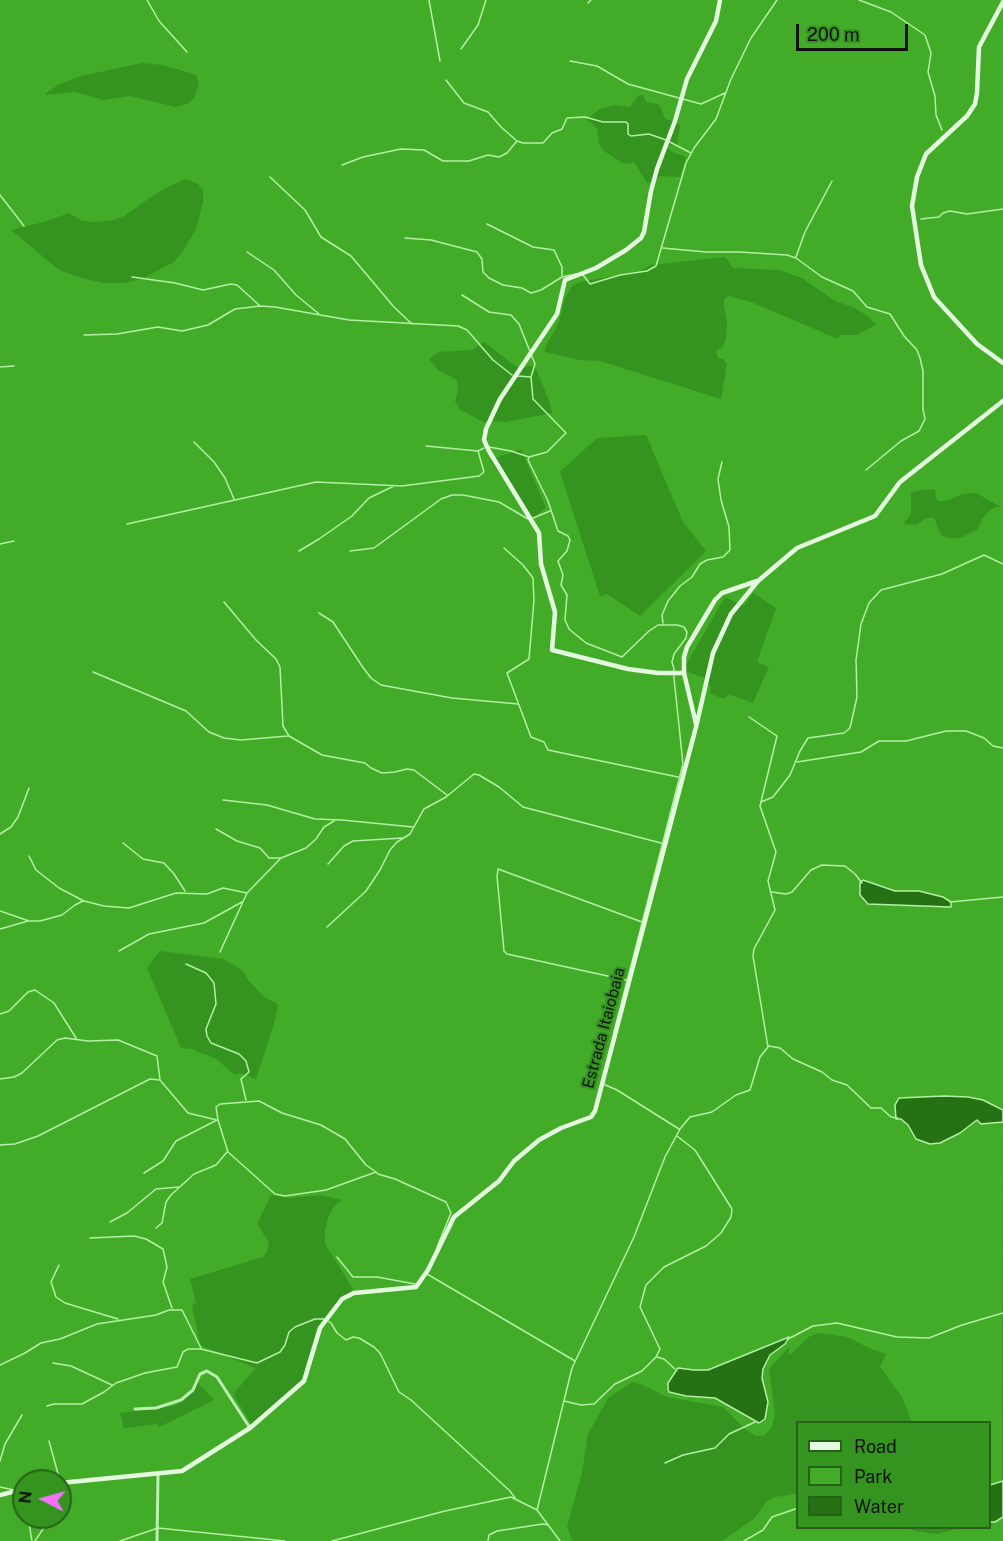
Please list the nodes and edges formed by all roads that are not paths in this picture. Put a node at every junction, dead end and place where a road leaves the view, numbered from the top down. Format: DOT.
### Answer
graph roads {
  1 [pos="720,0"];
  2 [pos="1003,2"];
  3 [pos="1003,363"];
  4 [pos="1003,401"];
  5 [pos="758,581"];
  6 [pos="684,673"];
  7 [pos="696,726"];
  8 [pos="135,1409"];
  9 [pos="250,1428"];
  10 [pos="158,1474"];
  11 [pos="72,1483"];
  12 [pos="157,1541"];
  1 -- 6 [label="street"];
  2 -- 3 [label="street"];
  4 -- 5 [label="street, Estrada Itaiobaia"];
  5 -- 6 [label="street"];
  5 -- 7 [label="street, Estrada Itaiobaia"];
  6 -- 7 [label="street"];
  7 -- 9 [label="street, Estrada Itaiobaia"];
  8 -- 9 [label="street"];
  9 -- 10 [label="street, Estrada Itaiobaia"];
  10 -- 11 [label="street, Estrada Itaiobaia"];
  10 -- 12 [label="street"];
}
